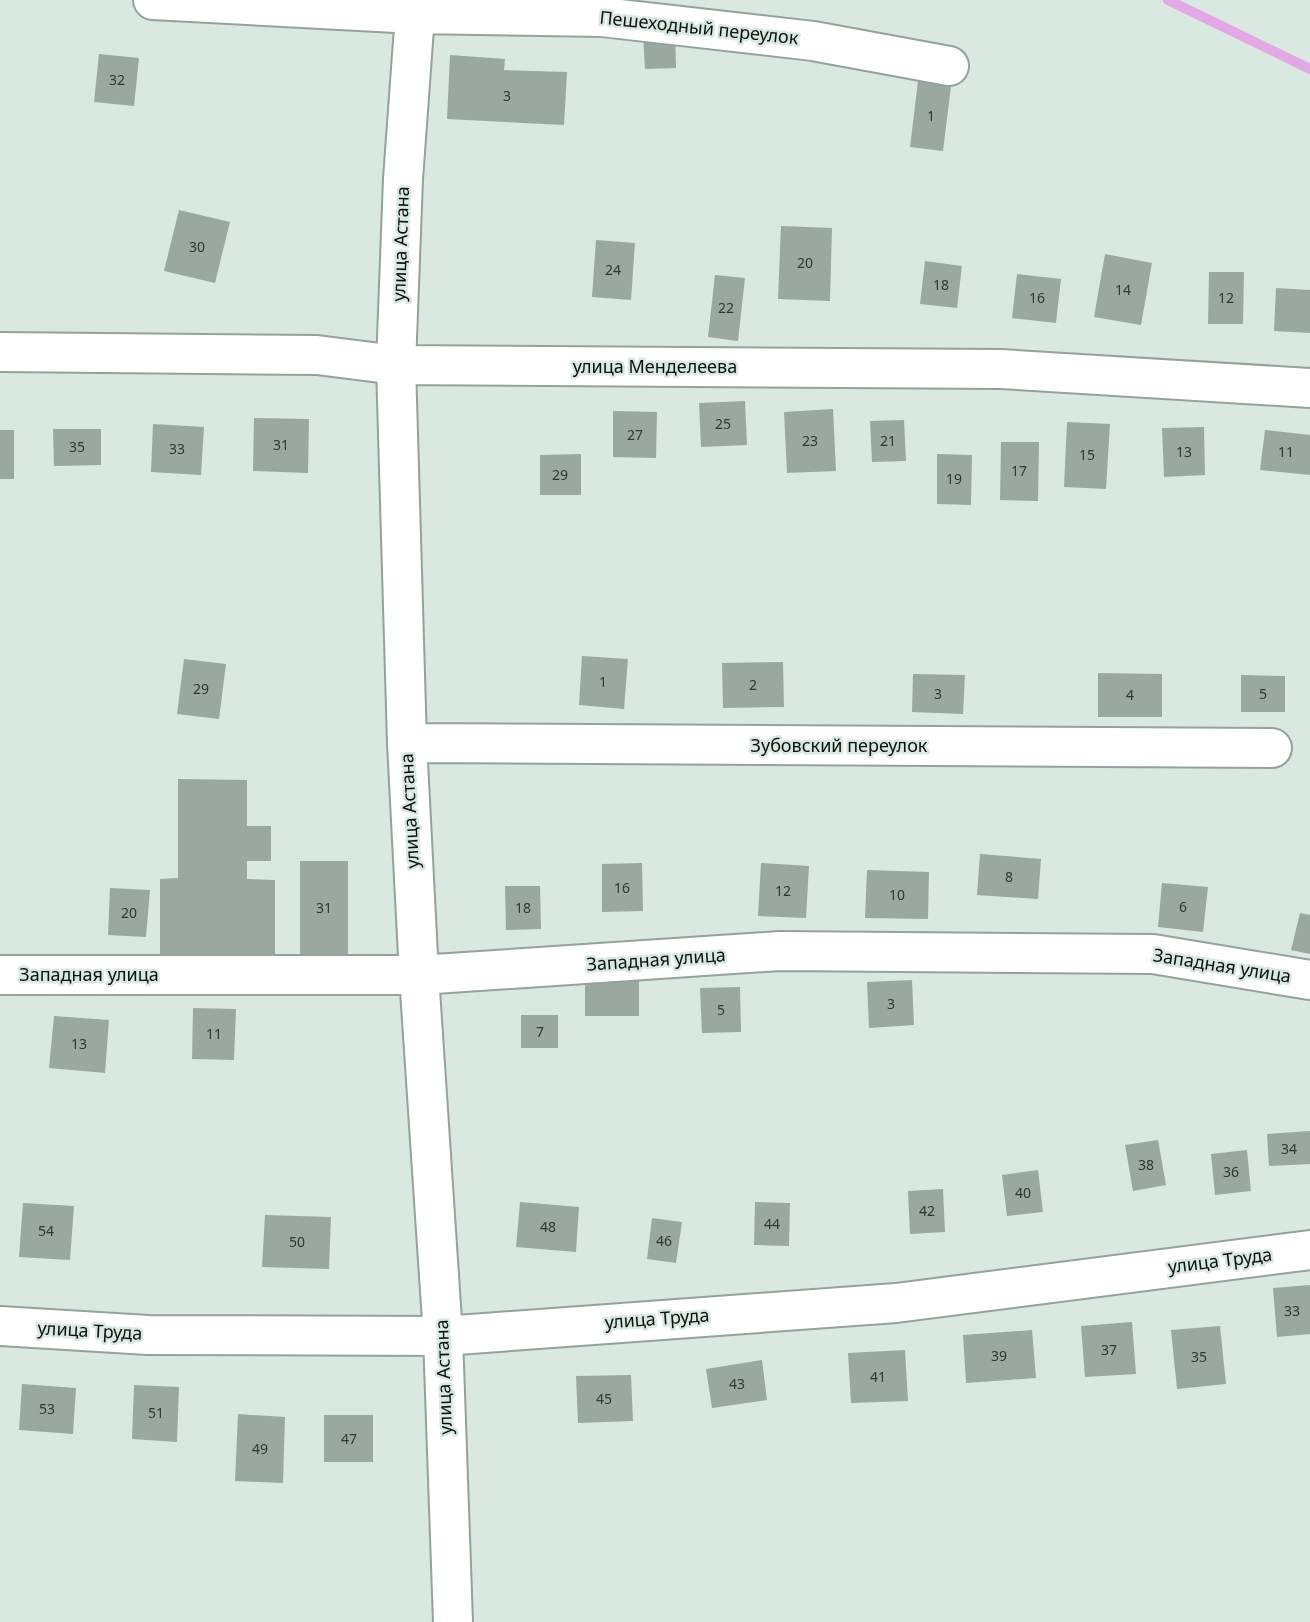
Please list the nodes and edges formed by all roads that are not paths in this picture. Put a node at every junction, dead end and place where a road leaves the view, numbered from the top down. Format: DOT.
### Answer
graph roads {
  1 [pos="153,0"];
  2 [pos="416,7"];
  3 [pos="949,66"];
  4 [pos="0,352"];
  5 [pos="396,365"];
  6 [pos="1310,388"];
  7 [pos="407,743"];
  8 [pos="1272,748"];
  9 [pos="0,975"];
  10 [pos="419,975"];
  11 [pos="1310,979"];
  12 [pos="1310,1250"];
  13 [pos="0,1326"];
  14 [pos="443,1336"];
  15 [pos="453,1622"];
  1 -- 2 [label="street, Пешеходный переулок"];
  2 -- 3 [label="street, Пешеходный переулок"];
  2 -- 5 [label="street, улица Астана"];
  4 -- 5 [label="street, улица Менделеева"];
  5 -- 6 [label="street, улица Менделеева"];
  5 -- 7 [label="street, улица Астана"];
  7 -- 8 [label="street, Зубовский переулок"];
  7 -- 10 [label="street, улица Астана"];
  9 -- 10 [label="street, Западная улица"];
  10 -- 11 [label="street, Западная улица"];
  10 -- 14 [label="street, улица Астана"];
  12 -- 14 [label="street, улица Труда"];
  13 -- 14 [label="street, улица Труда"];
  14 -- 15 [label="street, улица Астана"];
}
